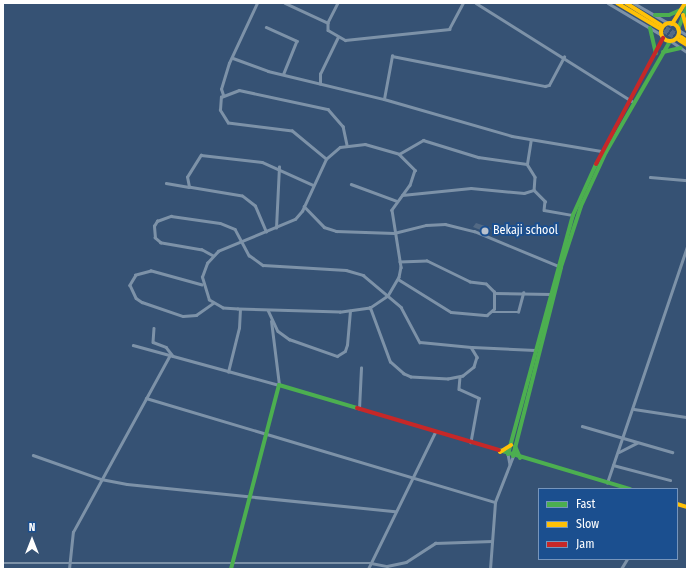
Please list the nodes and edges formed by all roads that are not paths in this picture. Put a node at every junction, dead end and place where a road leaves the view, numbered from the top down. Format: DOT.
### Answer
graph roads {
  1 [pos="257,3"];
  2 [pos="285,3"];
  3 [pos="338,3"];
  4 [pos="462,3"];
  5 [pos="476,3"];
  6 [pos="608,3"];
  7 [pos="617,3"];
  8 [pos="626,3"];
  9 [pos="634,3"];
  10 [pos="685,3"];
  11 [pos="687,7"];
  12 [pos="682,12"];
  13 [pos="655,15"];
  14 [pos="328,23"];
  15 [pos="671,24"];
  16 [pos="266,26"];
  17 [pos="650,28"];
  18 [pos="678,29"];
  19 [pos="687,29"];
  20 [pos="687,35"];
  21 [pos="663,36"];
  22 [pos="338,37"];
  23 [pos="670,41"];
  24 [pos="687,41"];
  25 [pos="687,45"];
  26 [pos="681,48"];
  27 [pos="662,52"];
  28 [pos="687,52"];
  29 [pos="656,55"];
  30 [pos="564,57"];
  31 [pos="232,58"];
  32 [pos="284,74"];
  33 [pos="320,84"];
  34 [pos="223,95"];
  35 [pos="384,99"];
  36 [pos="631,101"];
  37 [pos="531,140"];
  38 [pos="347,145"];
  39 [pos="601,151"];
  40 [pos="399,154"];
  41 [pos="326,159"];
  42 [pos="527,164"];
  43 [pos="279,167"];
  44 [pos="650,177"];
  45 [pos="687,180"];
  46 [pos="166,183"];
  47 [pos="351,184"];
  48 [pos="313,185"];
  49 [pos="189,187"];
  50 [pos="534,190"];
  51 [pos="402,195"];
  52 [pos="397,201"];
  53 [pos="304,206"];
  54 [pos="573,215"];
  55 [pos="276,228"];
  56 [pos="266,232"];
  57 [pos="394,233"];
  58 [pos="242,240"];
  59 [pos="687,247"];
  60 [pos="213,256"];
  61 [pos="400,262"];
  62 [pos="559,266"];
  63 [pos="398,279"];
  64 [pos="202,284"];
  65 [pos="494,293"];
  66 [pos="523,293"];
  67 [pos="550,294"];
  68 [pos="388,296"];
  69 [pos="213,303"];
  70 [pos="370,308"];
  71 [pos="240,310"];
  72 [pos="268,310"];
  73 [pos="350,311"];
  74 [pos="492,312"];
  75 [pos="270,321"];
  76 [pos="154,328"];
  77 [pos="133,345"];
  78 [pos="472,347"];
  79 [pos="535,350"];
  80 [pos="172,356"];
  81 [pos="361,368"];
  82 [pos="228,372"];
  83 [pos="531,374"];
  84 [pos="460,377"];
  85 [pos="279,385"];
  86 [pos="146,398"];
  87 [pos="359,409"];
  88 [pos="634,409"];
  89 [pos="687,417"];
  90 [pos="582,426"];
  91 [pos="435,432"];
  92 [pos="266,433"];
  93 [pos="623,438"];
  94 [pos="471,443"];
  95 [pos="638,443"];
  96 [pos="513,446"];
  97 [pos="500,452"];
  98 [pos="618,452"];
  99 [pos="672,452"];
  100 [pos="33,455"];
  101 [pos="511,455"];
  102 [pos="520,458"];
  103 [pos="613,465"];
  104 [pos="413,477"];
  105 [pos="101,479"];
  106 [pos="670,480"];
  107 [pos="608,483"];
  108 [pos="626,488"];
  109 [pos="248,497"];
  110 [pos="495,502"];
  111 [pos="395,511"];
  112 [pos="492,541"];
  113 [pos="626,560"];
  114 [pos="3,563"];
  115 [pos="70,563"];
  116 [pos="371,563"];
  117 [pos="232,564"];
  118 [pos="69,569"];
  119 [pos="231,569"];
  120 [pos="368,569"];
  121 [pos="490,569"];
  122 [pos="621,569"];
  1 -- 31 [label="street"];
  2 -- 14 [label="street"];
  3 -- 14 [label="street"];
  4 -- 22 [label="street"];
  5 -- 30 [label="street"];
  6 -- 17 [label="street"];
  7 -- 8 [label="main road"];
  9 -- 13 [label="street"];
  10 -- 12 [label="main road"];
  11 -- 12 [label="main road"];
  12 -- 13 [label="main road"];
  12 -- 15 [label="main road"];
  12 -- 18 [label="main road"];
  12 -- 19 [label="main road"];
  13 -- 15 [label="street"];
  14 -- 22 [label="street"];
  15 -- 18 [label="main road"];
  15 -- 21 [label="main road"];
  16 -- 32 [label="street"];
  17 -- 21 [label="street"];
  17 -- 29 [label="main road"];
  18 -- 20 [label="street"];
  18 -- 23 [label="main road"];
  21 -- 23 [label="main road"];
  21 -- 29 [label="main road"];
  22 -- 33 [label="street"];
  23 -- 26 [label="street"];
  23 -- 27 [label="main road"];
  24 -- 25 [label="main road"];
  26 -- 27 [label="main road"];
  26 -- 28 [label="street"];
  27 -- 36 [label="main road"];
  29 -- 36 [label="main road"];
  30 -- 35 [label="street"];
  30 -- 36 [label="street"];
  31 -- 32 [label="street"];
  31 -- 34 [label="street"];
  32 -- 33 [label="street"];
  33 -- 35 [label="street"];
  34 -- 38 [label="street"];
  34 -- 41 [label="street"];
  35 -- 37 [label="street"];
  36 -- 39 [label="main road"];
  36 -- 62 [label="main road"];
  37 -- 39 [label="street"];
  37 -- 42 [label="street"];
  38 -- 40 [label="street"];
  38 -- 41 [label="street"];
  39 -- 54 [label="main road"];
  40 -- 42 [label="street"];
  40 -- 51 [label="street"];
  41 -- 48 [label="street"];
  42 -- 50 [label="street"];
  43 -- 48 [label="street"];
  43 -- 49 [label="street"];
  43 -- 55 [label="street"];
  44 -- 45 [label="street"];
  46 -- 49 [label="street"];
  47 -- 52 [label="street"];
  48 -- 53 [label="street"];
  49 -- 56 [label="street"];
  50 -- 51 [label="street"];
  50 -- 54 [label="street"];
  51 -- 52 [label="street"];
  52 -- 57 [label="street"];
  53 -- 55 [label="street"];
  53 -- 57 [label="street"];
  54 -- 62 [label="main road"];
  55 -- 56 [label="street"];
  56 -- 58 [label="street"];
  57 -- 61 [label="street"];
  57 -- 62 [label="street"];
  58 -- 60 [label="street"];
  58 -- 60 [label="street"];
  58 -- 68 [label="street"];
  59 -- 88 [label="street"];
  60 -- 64 [label="street"];
  61 -- 63 [label="street"];
  61 -- 65 [label="street"];
  62 -- 67 [label="main road"];
  62 -- 83 [label="main road"];
  63 -- 68 [label="street"];
  63 -- 74 [label="street"];
  64 -- 69 [label="street"];
  64 -- 69 [label="street"];
  65 -- 66 [label="street"];
  65 -- 74 [label="street"];
  66 -- 67 [label="street"];
  66 -- 74 [label="street"];
  67 -- 79 [label="main road"];
  68 -- 70 [label="street"];
  68 -- 78 [label="street"];
  69 -- 71 [label="street"];
  70 -- 73 [label="street"];
  70 -- 84 [label="street"];
  71 -- 72 [label="street"];
  71 -- 82 [label="street"];
  72 -- 73 [label="street"];
  72 -- 75 [label="street"];
  73 -- 75 [label="street"];
  75 -- 85 [label="street"];
  76 -- 80 [label="street"];
  77 -- 80 [label="street"];
  78 -- 79 [label="street"];
  78 -- 84 [label="street"];
  79 -- 83 [label="main road"];
  80 -- 82 [label="street"];
  80 -- 86 [label="street"];
  81 -- 87 [label="street"];
  82 -- 85 [label="street"];
  83 -- 96 [label="main road"];
  84 -- 94 [label="street"];
  85 -- 87 [label="main road"];
  85 -- 92 [label="main road"];
  86 -- 92 [label="street"];
  86 -- 105 [label="street"];
  87 -- 91 [label="main road"];
  88 -- 89 [label="street"];
  88 -- 93 [label="street"];
  90 -- 93 [label="street"];
  91 -- 94 [label="main road"];
  91 -- 104 [label="street"];
  92 -- 104 [label="street"];
  92 -- 109 [label="main road"];
  93 -- 95 [label="street"];
  93 -- 98 [label="street"];
  94 -- 97 [label="main road"];
  95 -- 98 [label="street"];
  95 -- 99 [label="street"];
  96 -- 97 [label="main road"];
  96 -- 101 [label="main road"];
  96 -- 102 [label="main road"];
  97 -- 101 [label="main road"];
  98 -- 103 [label="street"];
  100 -- 105 [label="street"];
  101 -- 102 [label="main road"];
  101 -- 110 [label="street"];
  102 -- 107 [label="main road"];
  103 -- 106 [label="street"];
  103 -- 107 [label="street"];
  104 -- 110 [label="street"];
  104 -- 111 [label="street"];
  105 -- 109 [label="street"];
  105 -- 115 [label="street"];
  107 -- 108 [label="main road"];
  109 -- 111 [label="street"];
  109 -- 117 [label="main road"];
  110 -- 112 [label="street"];
  111 -- 116 [label="street"];
  112 -- 116 [label="street"];
  112 -- 121 [label="street"];
  113 -- 122 [label="street"];
  114 -- 115 [label="street"];
  115 -- 117 [label="street"];
  115 -- 118 [label="street"];
  116 -- 117 [label="street"];
  116 -- 120 [label="street"];
  117 -- 119 [label="main road"];
}
